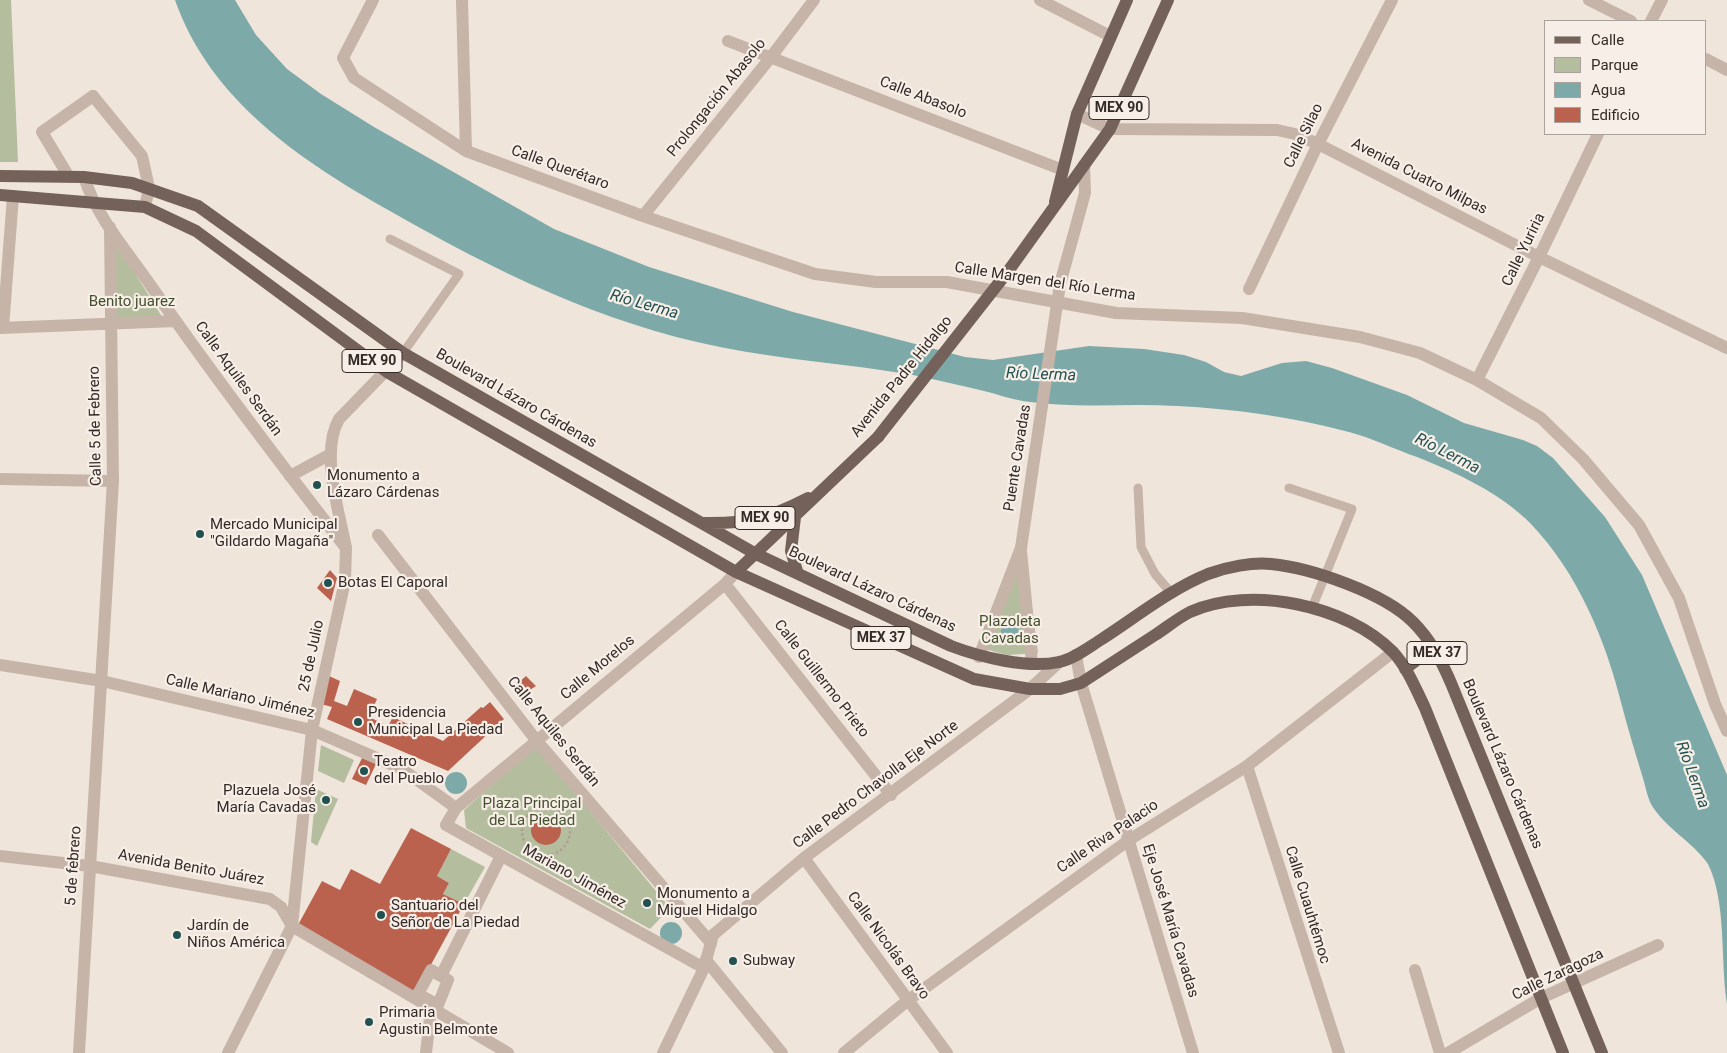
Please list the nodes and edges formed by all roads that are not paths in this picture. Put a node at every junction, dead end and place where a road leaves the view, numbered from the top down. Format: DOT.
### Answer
graph roads {
  1 [pos="372,0"];
  2 [pos="462,0"];
  3 [pos="814,0"];
  4 [pos="1040,0"];
  5 [pos="1127,0"];
  6 [pos="1168,0"];
  7 [pos="1392,0"];
  8 [pos="1589,0"];
  9 [pos="1662,0"];
  10 [pos="1630,20"];
  11 [pos="1652,20"];
  12 [pos="1110,36"];
  13 [pos="728,41"];
  14 [pos="771,57"];
  15 [pos="1707,60"];
  16 [pos="1727,70"];
  17 [pos="1077,114"];
  18 [pos="1110,129"];
  19 [pos="1598,135"];
  20 [pos="1318,144"];
  21 [pos="466,150"];
  22 [pos="1084,166"];
  23 [pos="1063,170"];
  24 [pos="0,176"];
  25 [pos="69,177"];
  26 [pos="84,177"];
  27 [pos="149,188"];
  28 [pos="0,195"];
  29 [pos="13,196"];
  30 [pos="92,201"];
  31 [pos="145,207"];
  32 [pos="1054,207"];
  33 [pos="643,216"];
  34 [pos="110,227"];
  35 [pos="390,239"];
  36 [pos="1539,257"];
  37 [pos="1249,289"];
  38 [pos="176,322"];
  39 [pos="111,325"];
  40 [pos="1,328"];
  41 [pos="1727,348"];
  42 [pos="403,354"];
  43 [pos="387,372"];
  44 [pos="1477,380"];
  45 [pos="329,454"];
  46 [pos="290,476"];
  47 [pos="0,480"];
  48 [pos="113,481"];
  49 [pos="1138,488"];
  50 [pos="1289,488"];
  51 [pos="822,491"];
  52 [pos="794,517"];
  53 [pos="702,523"];
  54 [pos="378,535"];
  55 [pos="346,548"];
  56 [pos="1021,548"];
  57 [pos="756,554"];
  58 [pos="736,572"];
  59 [pos="798,574"];
  60 [pos="1324,576"];
  61 [pos="726,584"];
  62 [pos="1172,594"];
  63 [pos="1312,608"];
  64 [pos="1434,647"];
  65 [pos="1393,652"];
  66 [pos="1076,655"];
  67 [pos="979,657"];
  68 [pos="1059,662"];
  69 [pos="1032,663"];
  70 [pos="0,665"];
  71 [pos="1405,669"];
  72 [pos="102,681"];
  73 [pos="1081,683"];
  74 [pos="1030,689"];
  75 [pos="312,730"];
  76 [pos="1727,731"];
  77 [pos="536,740"];
  78 [pos="1247,766"];
  79 [pos="891,795"];
  80 [pos="456,808"];
  81 [pos="1129,840"];
  82 [pos="0,856"];
  83 [pos="501,856"];
  84 [pos="804,858"];
  85 [pos="90,866"];
  86 [pos="292,926"];
  87 [pos="712,939"];
  88 [pos="1658,945"];
  89 [pos="705,964"];
  90 [pos="1415,970"];
  91 [pos="1576,984"];
  92 [pos="1541,998"];
  93 [pos="908,1001"];
  94 [pos="428,1004"];
  95 [pos="78,1053"];
  96 [pos="228,1053"];
  97 [pos="426,1053"];
  98 [pos="508,1053"];
  99 [pos="663,1053"];
  100 [pos="782,1053"];
  101 [pos="844,1053"];
  102 [pos="947,1053"];
  103 [pos="1193,1053"];
  104 [pos="1339,1053"];
  105 [pos="1440,1053"];
  106 [pos="1448,1053"];
  107 [pos="1563,1053"];
  108 [pos="1602,1053"];
  1 -- 21 [label="street, Calle Querétaro"];
  2 -- 21 [label="street"];
  3 -- 14 [label="street, Prolongación Abasolo"];
  4 -- 12 [label="street"];
  5 -- 12 [label="main road, Avenida Padre Hidalgo / MEX 90"];
  6 -- 18 [label="main road, Avenida Padre Hidalgo / MEX 90"];
  7 -- 20 [label="street, Calle Silao"];
  8 -- 10 [label="street"];
  9 -- 11 [label="street"];
  12 -- 17 [label="main road, Avenida Padre Hidalgo / MEX 90"];
  13 -- 14 [label="street, Calle Abasolo"];
  14 -- 23 [label="street, Calle Abasolo"];
  14 -- 33 [label="street, Prolongación Abasolo"];
  15 -- 16 [label="street"];
  17 -- 18 [label="street, Avenida Cuatro Milpas"];
  17 -- 23 [label="main road, Avenida Padre Hidalgo / MEX 90"];
  18 -- 20 [label="street, Avenida Cuatro Milpas"];
  18 -- 22 [label="main road, Avenida Padre Hidalgo / MEX 90"];
  19 -- 36 [label="street, Calle Yuriria"];
  20 -- 36 [label="street, Avenida Cuatro Milpas"];
  20 -- 37 [label="street, Calle Silao"];
  21 -- 33 [label="street, Calle Querétaro"];
  22 -- 32 [label="main road, Avenida Padre Hidalgo / MEX 90"];
  22 -- 56 [label="street, Puente Cavadas, bridge"];
  23 -- 32 [label="main road, Avenida Padre Hidalgo / MEX 90"];
  24 -- 25 [label="main road, Boulevard Lázaro Cárdenas / MEX 90"];
  25 -- 26 [label="main road, Boulevard Lázaro Cárdenas / MEX 90"];
  25 -- 27 [label="street"];
  26 -- 27 [label="main road, Boulevard Lázaro Cárdenas / MEX 90"];
  26 -- 30 [label="street"];
  27 -- 31 [label="street"];
  27 -- 42 [label="main road, Boulevard Lázaro Cárdenas / MEX 90"];
  28 -- 29 [label="main road, MEX 90"];
  29 -- 30 [label="main road, MEX 90"];
  29 -- 40 [label="street"];
  30 -- 31 [label="main road, MEX 90"];
  30 -- 34 [label="street"];
  31 -- 43 [label="main road, MEX 90"];
  32 -- 51 [label="main road, Avenida Padre Hidalgo / MEX 90, bridge"];
  33 -- 44 [label="street, Calle Margen del Río Lerma"];
  34 -- 38 [label="street, Calle Aquiles Serdán"];
  34 -- 39 [label="street, Calle 5 de Febrero"];
  35 -- 42 [label="lane"];
  36 -- 41 [label="street, Avenida Cuatro Milpas"];
  36 -- 44 [label="street, Calle Yuriria"];
  38 -- 39 [label="street"];
  38 -- 46 [label="street, Calle Aquiles Serdán"];
  39 -- 40 [label="street"];
  39 -- 48 [label="street, Calle 5 de Febrero"];
  42 -- 43 [label="street, 25 de Julio"];
  42 -- 53 [label="main road, Boulevard Lázaro Cárdenas / MEX 90"];
  43 -- 45 [label="street, 25 de Julio"];
  43 -- 58 [label="main road, MEX 90"];
  44 -- 76 [label="street, Calle Margen del Río Lerma"];
  45 -- 46 [label="street"];
  45 -- 55 [label="street, 25 de Julio"];
  46 -- 55 [label="street, Calle Aquiles Serdán"];
  47 -- 48 [label="street"];
  48 -- 72 [label="street, Calle 5 de Febrero"];
  49 -- 62 [label="lane"];
  50 -- 60 [label="lane"];
  51 -- 52 [label="main road, Avenida Padre Hidalgo / MEX 90"];
  51 -- 53 [label="main road, MEX 90"];
  52 -- 57 [label="main road, Avenida Padre Hidalgo / MEX 90"];
  52 -- 59 [label="main road"];
  53 -- 57 [label="main road, Boulevard Lázaro Cárdenas / MEX 90"];
  54 -- 77 [label="street, Calle Aquiles Serdán"];
  55 -- 75 [label="street, 25 de Julio"];
  56 -- 67 [label="street"];
  56 -- 69 [label="street"];
  57 -- 58 [label="main road, Avenida Padre Hidalgo / MEX 90"];
  57 -- 59 [label="main road, Boulevard Lázaro Cárdenas / MEX 37"];
  58 -- 61 [label="street, Calle Morelos"];
  58 -- 74 [label="main road, MEX 37"];
  59 -- 67 [label="main road, Boulevard Lázaro Cárdenas / MEX 37"];
  60 -- 62 [label="main road, Boulevard Lázaro Cárdenas / MEX 37"];
  60 -- 63 [label="lane"];
  60 -- 64 [label="main road, Boulevard Lázaro Cárdenas / MEX 37"];
  61 -- 77 [label="street, Calle Morelos"];
  61 -- 79 [label="street, Calle Guillermo Prieto"];
  62 -- 66 [label="main road, Boulevard Lázaro Cárdenas / MEX 37"];
  63 -- 65 [label="main road, MEX 37"];
  63 -- 73 [label="main road, MEX 37"];
  64 -- 71 [label="main road"];
  64 -- 91 [label="main road, Boulevard Lázaro Cárdenas / MEX 37"];
  65 -- 71 [label="main road, MEX 37"];
  65 -- 78 [label="street, Calle Riva Palacio"];
  66 -- 68 [label="main road, Boulevard Lázaro Cárdenas / MEX 37"];
  66 -- 73 [label="street, Eje José María Cavadas"];
  67 -- 69 [label="main road, Boulevard Lázaro Cárdenas / MEX 37"];
  68 -- 69 [label="main road, Boulevard Lázaro Cárdenas / MEX 37"];
  68 -- 74 [label="street, Calle Pedro Chavolla Eje Norte"];
  70 -- 72 [label="street, Calle Mariano Jiménez"];
  71 -- 92 [label="main road, MEX 37"];
  72 -- 75 [label="street, Calle Mariano Jiménez"];
  72 -- 85 [label="street, 5 de febrero"];
  73 -- 74 [label="main road, MEX 37"];
  73 -- 81 [label="street, Eje José María Cavadas"];
  74 -- 79 [label="street, Calle Pedro Chavolla Eje Norte"];
  75 -- 80 [label="street, Calle Mariano Jiménez"];
  75 -- 86 [label="street, 25 de Julio"];
  77 -- 80 [label="street, Calle Morelos"];
  77 -- 87 [label="street, Calle Aquiles Serdán"];
  78 -- 81 [label="street, Calle Riva Palacio"];
  78 -- 104 [label="street, Calle Cuauhtémoc"];
  79 -- 84 [label="street, Calle Pedro Chavolla Eje Norte"];
  80 -- 83 [label="street, Mariano Jiménez"];
  81 -- 93 [label="street, Calle Riva Palacio"];
  81 -- 103 [label="street, Eje José María Cavadas"];
  82 -- 85 [label="street, Avenida Benito Juárez"];
  83 -- 89 [label="street, Mariano Jiménez"];
  83 -- 94 [label="street"];
  84 -- 87 [label="street, Calle Pedro Chavolla Eje Norte"];
  84 -- 93 [label="street, Calle Nicolás Bravo"];
  85 -- 86 [label="street, Avenida Benito Juárez"];
  85 -- 95 [label="street, 5 de febrero"];
  86 -- 94 [label="street, Avenida Benito Juárez"];
  86 -- 96 [label="street"];
  87 -- 89 [label="street"];
  88 -- 91 [label="street, Calle Zaragoza"];
  89 -- 99 [label="street"];
  89 -- 100 [label="street"];
  90 -- 105 [label="street"];
  91 -- 92 [label="street, Calle Zaragoza"];
  91 -- 108 [label="main road, Boulevard Lázaro Cárdenas / MEX 37"];
  92 -- 106 [label="street, Calle Zaragoza"];
  92 -- 107 [label="main road, MEX 37"];
  93 -- 101 [label="street, Calle Riva Palacio"];
  93 -- 102 [label="street, Calle Nicolás Bravo"];
  94 -- 97 [label="street"];
  94 -- 98 [label="street, Avenida Benito Juárez"];
}
